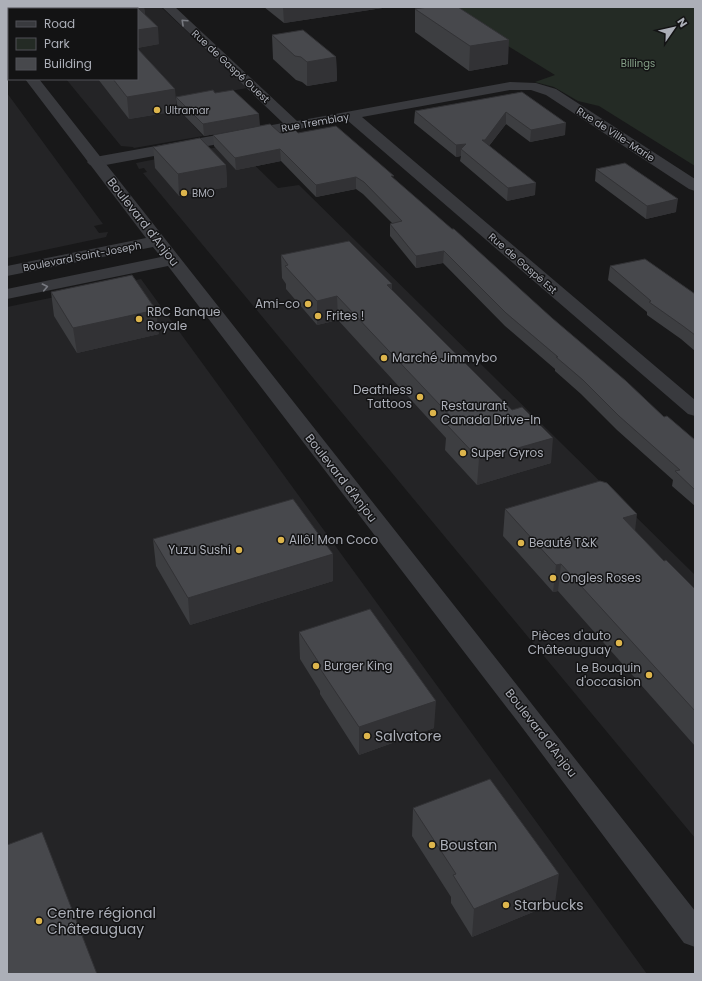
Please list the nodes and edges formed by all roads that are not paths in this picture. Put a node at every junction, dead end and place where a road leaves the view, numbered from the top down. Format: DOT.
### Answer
graph roads {
  1 [pos="168,7"];
  2 [pos="33,80"];
  3 [pos="535,87"];
  4 [pos="350,115"];
  5 [pos="294,126"];
  6 [pos="95,162"];
  7 [pos="695,186"];
  8 [pos="156,241"];
  9 [pos="172,260"];
  10 [pos="7,271"];
  11 [pos="7,294"];
  12 [pos="695,410"];
  13 [pos="695,934"];
  5 -- 1 [label="street, Rue de Gaspé Ouest, one-way"];
  2 -- 6 [label="street, Boulevard d'Anjou"];
  3 -- 4 [label="street, Rue Tremblay"];
  3 -- 7 [label="street, Rue de Ville-Marie"];
  4 -- 5 [label="street, Rue Tremblay"];
  4 -- 12 [label="street, Rue de Gaspé Est"];
  5 -- 6 [label="street, Rue Tremblay"];
  6 -- 8 [label="street, Boulevard d'Anjou"];
  8 -- 9 [label="street, Boulevard d'Anjou"];
  8 -- 10 [label="street, Boulevard Saint-Joseph"];
  11 -- 9 [label="street, Boulevard Saint-Joseph, one-way"];
  9 -- 13 [label="street, Boulevard d'Anjou"];
}
